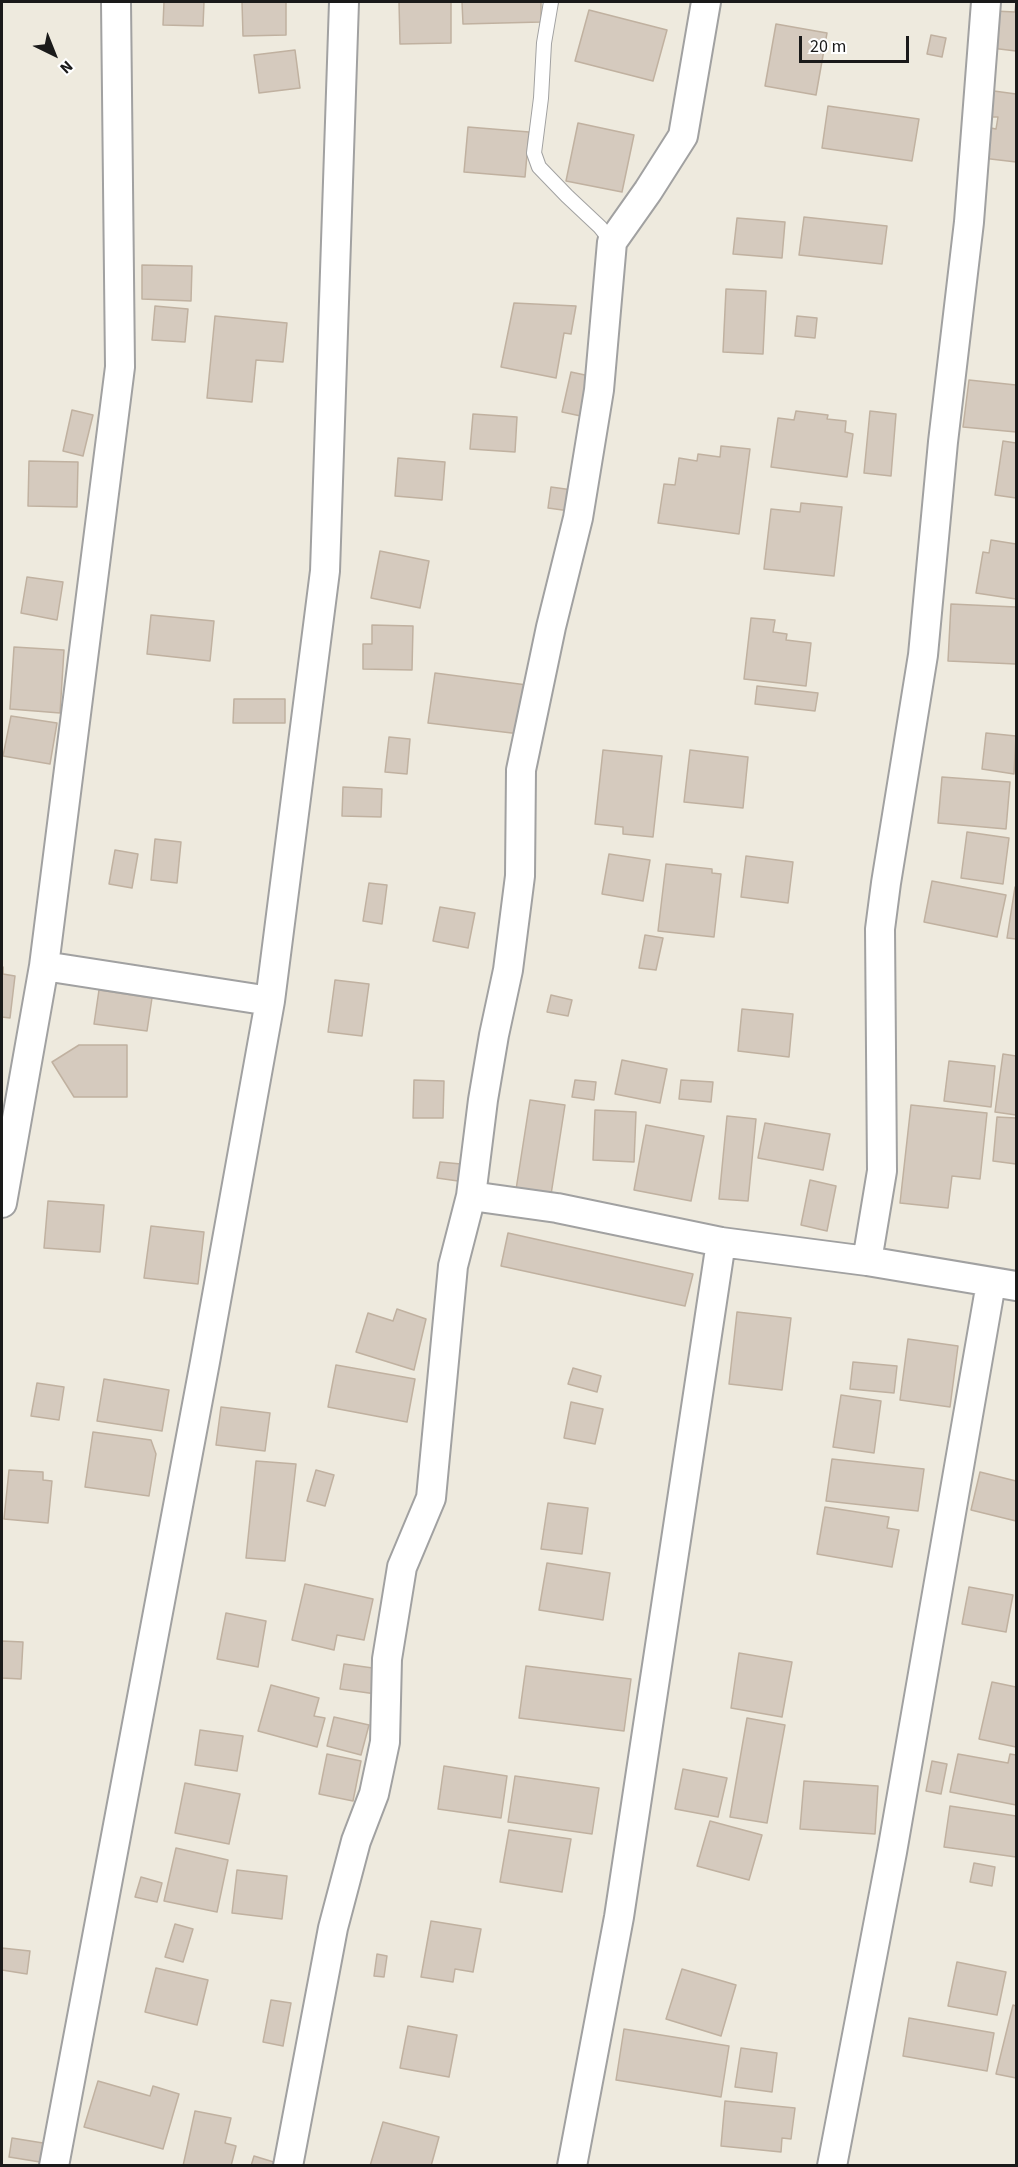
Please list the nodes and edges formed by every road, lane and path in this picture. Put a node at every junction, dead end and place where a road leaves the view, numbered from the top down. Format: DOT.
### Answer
graph roads {
  1 [pos="116,2"];
  2 [pos="344,2"];
  3 [pos="551,2"];
  4 [pos="706,2"];
  5 [pos="986,2"];
  6 [pos="612,242"];
  7 [pos="44,966"];
  8 [pos="270,1001"];
  9 [pos="471,1196"];
  10 [pos="2,1203"];
  11 [pos="721,1242"];
  12 [pos="867,1260"];
  13 [pos="1004,1284"];
  14 [pos="54,2166"];
  15 [pos="288,2166"];
  16 [pos="572,2166"];
  17 [pos="832,2166"];
  1 -- 7 [label="street"];
  2 -- 8 [label="street"];
  3 -- 6 [label="lane"];
  4 -- 6 [label="street"];
  5 -- 12 [label="street"];
  6 -- 9 [label="street"];
  7 -- 8 [label="street"];
  7 -- 10 [label="street"];
  8 -- 14 [label="street"];
  9 -- 11 [label="street"];
  9 -- 15 [label="street"];
  11 -- 12 [label="street"];
  11 -- 16 [label="street"];
  12 -- 13 [label="street"];
  13 -- 17 [label="street"];
}
